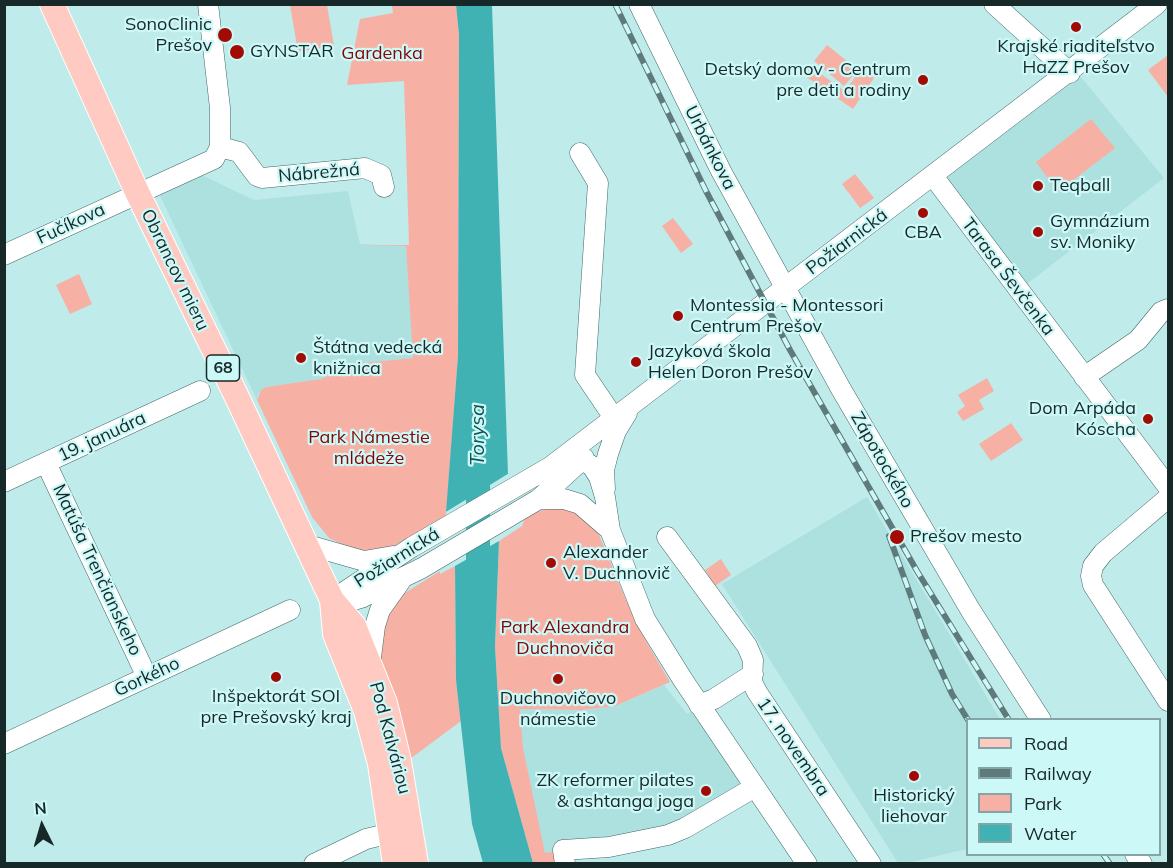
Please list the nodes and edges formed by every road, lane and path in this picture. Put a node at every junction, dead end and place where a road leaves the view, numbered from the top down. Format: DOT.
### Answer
graph roads {
  1 [pos="52,4"];
  2 [pos="208,4"];
  3 [pos="639,4"];
  4 [pos="994,4"];
  5 [pos="1157,4"];
  6 [pos="1070,73"];
  7 [pos="220,147"];
  8 [pos="580,153"];
  9 [pos="933,176"];
  10 [pos="384,187"];
  11 [pos="137,192"];
  12 [pos="4,255"];
  13 [pos="786,288"];
  14 [pos="1168,309"];
  15 [pos="1084,377"];
  16 [pos="200,391"];
  17 [pos="613,419"];
  18 [pos="591,436"];
  19 [pos="582,460"];
  20 [pos="46,463"];
  21 [pos="537,474"];
  22 [pos="4,482"];
  23 [pos="1168,487"];
  24 [pos="606,497"];
  25 [pos="1168,498"];
  26 [pos="532,503"];
  27 [pos="604,524"];
  28 [pos="666,537"];
  29 [pos="308,545"];
  30 [pos="406,551"];
  31 [pos="403,579"];
  32 [pos="332,600"];
  33 [pos="290,610"];
  34 [pos="370,665"];
  35 [pos="753,674"];
  36 [pos="147,677"];
  37 [pos="1168,701"];
  38 [pos="699,705"];
  39 [pos="1040,718"];
  40 [pos="4,744"];
  41 [pos="755,787"];
  42 [pos="401,851"];
  43 [pos="564,857"];
  44 [pos="314,864"];
  45 [pos="807,864"];
  46 [pos="871,864"];
  1 -- 11 [label="main road, Obrancov mieru / 68"];
  2 -- 7 [label="street"];
  3 -- 13 [label="street, Urbánkova"];
  4 -- 6 [label="street"];
  5 -- 6 [label="street, Požiarnická"];
  6 -- 9 [label="street, Požiarnická"];
  7 -- 10 [label="street, Nábrežná"];
  7 -- 11 [label="street"];
  8 -- 17 [label="street"];
  9 -- 13 [label="street, Požiarnická"];
  9 -- 15 [label="street, Tarasa Ševčenka"];
  11 -- 12 [label="street, Fučíkova"];
  11 -- 29 [label="main road, Obrancov mieru / 68"];
  13 -- 17 [label="street, Požiarnická"];
  13 -- 39 [label="street, Zápotockého"];
  14 -- 15 [label="street"];
  15 -- 23 [label="street, Tarasa Ševčenka"];
  16 -- 20 [label="street, 19. januára"];
  17 -- 18 [label="street, Požiarnická"];
  17 -- 19 [label="street, Požiarnická"];
  17 -- 24 [label="street"];
  18 -- 19 [label="street"];
  18 -- 21 [label="street, Požiarnická"];
  19 -- 21 [label="street"];
  19 -- 24 [label="street"];
  19 -- 26 [label="street, Požiarnická"];
  19 -- 27 [label="street"];
  20 -- 22 [label="street, 19. januára"];
  20 -- 36 [label="street, Matúša Trenčianskeho"];
  21 -- 30 [label="street, Požiarnická"];
  24 -- 27 [label="street"];
  25 -- 37 [label="street"];
  26 -- 27 [label="street"];
  26 -- 31 [label="street, Požiarnická"];
  27 -- 38 [label="street"];
  28 -- 35 [label="street, 17. novembra"];
  29 -- 30 [label="street"];
  29 -- 32 [label="main road, Obrancov mieru / 68"];
  30 -- 32 [label="street, Požiarnická"];
  31 -- 32 [label="street, Požiarnická"];
  31 -- 34 [label="street, Požiarnická"];
  32 -- 34 [label="main road, Pod Kalváriou / 68"];
  32 -- 42 [label="main road, Pod Kalváriou / 68"];
  33 -- 36 [label="street, Gorkého"];
  34 -- 42 [label="main road, Pod Kalváriou / 68"];
  35 -- 38 [label="street"];
  35 -- 46 [label="street, 17. novembra"];
  36 -- 40 [label="street, Gorkého"];
  38 -- 41 [label="street"];
  41 -- 43 [label="street"];
  41 -- 45 [label="street"];
  42 -- 44 [label="street"];
}
